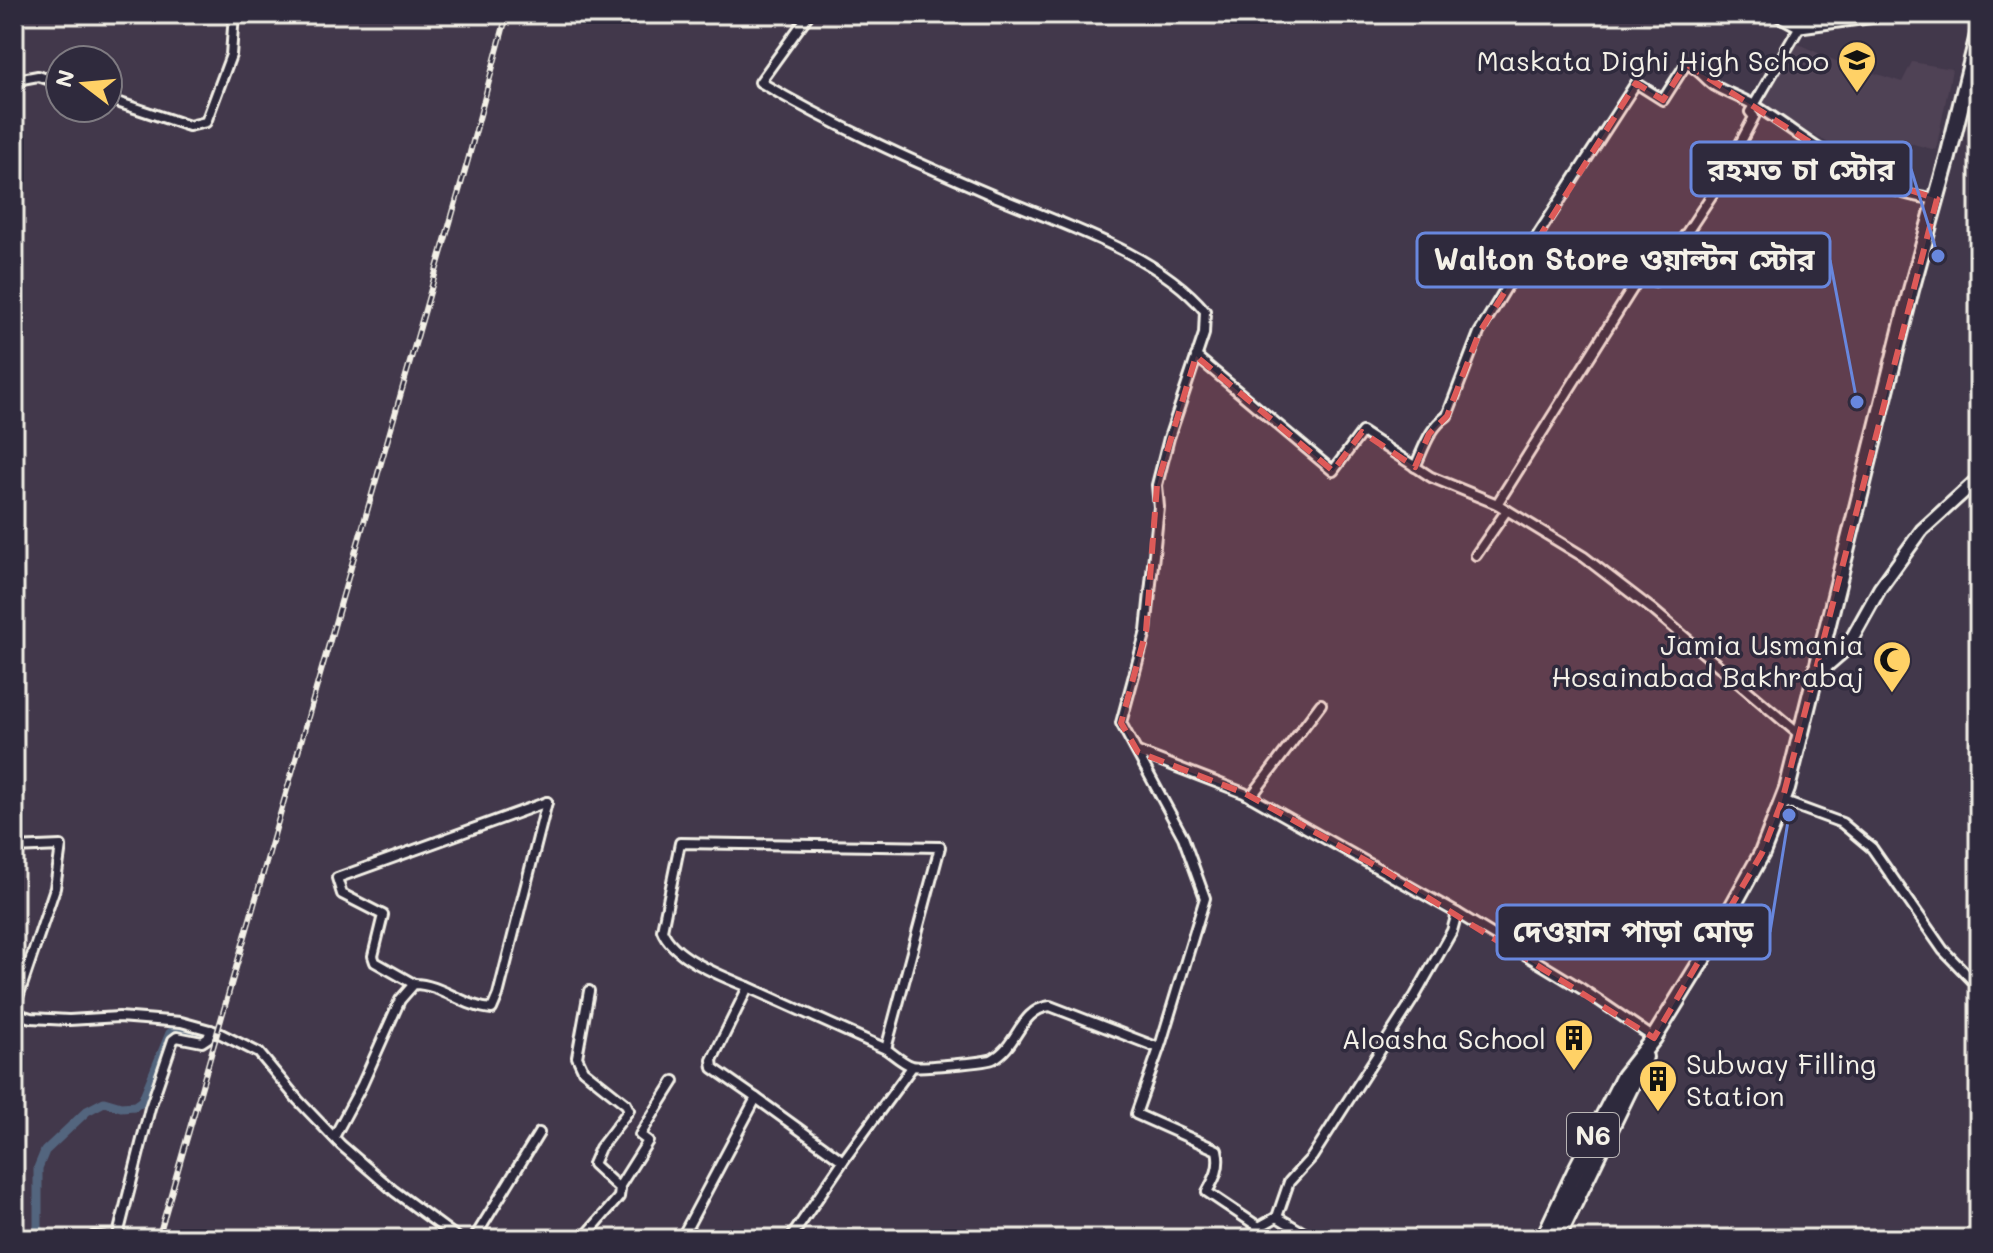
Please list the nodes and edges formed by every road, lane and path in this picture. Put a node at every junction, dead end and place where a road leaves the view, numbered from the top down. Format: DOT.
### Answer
graph roads {
  1 [pos="234,14"];
  2 [pos="809,14"];
  3 [pos="1778,14"];
  4 [pos="1890,14"];
  5 [pos="1800,26"];
  6 [pos="1979,31"];
  7 [pos="44,78"];
  8 [pos="14,90"];
  9 [pos="124,104"];
  10 [pos="1754,105"];
  11 [pos="1937,199"];
  12 [pos="1196,356"];
  13 [pos="1415,467"];
  14 [pos="1979,478"];
  15 [pos="1497,504"];
  16 [pos="1507,510"];
  17 [pos="1476,555"];
  18 [pos="1816,675"];
  19 [pos="1321,704"];
  20 [pos="1801,736"];
  21 [pos="1138,752"];
  22 [pos="1251,797"];
  23 [pos="1782,801"];
  24 [pos="14,848"];
  25 [pos="1457,913"];
  26 [pos="414,984"];
  27 [pos="748,987"];
  28 [pos="1979,987"];
  29 [pos="589,991"];
  30 [pos="14,1011"];
  31 [pos="211,1030"];
  32 [pos="1654,1038"];
  33 [pos="1159,1048"];
  34 [pos="886,1049"];
  35 [pos="912,1067"];
  36 [pos="674,1081"];
  37 [pos="756,1098"];
  38 [pos="539,1133"];
  39 [pos="334,1137"];
  40 [pos="843,1161"];
  41 [pos="619,1187"];
  42 [pos="1277,1217"];
  43 [pos="90,1239"];
  44 [pos="114,1239"];
  45 [pos="459,1239"];
  46 [pos="474,1239"];
  47 [pos="583,1239"];
  48 [pos="681,1239"];
  49 [pos="790,1239"];
  50 [pos="1314,1239"];
  51 [pos="1543,1239"];
  52 [pos="1557,1239"];
  1 -- 9 [label="street"];
  2 -- 12 [label="street"];
  3 -- 5 [label="street"];
  4 -- 5 [label="street"];
  5 -- 10 [label="street"];
  6 -- 11 [label="highway, N6"];
  7 -- 8 [label="street"];
  10 -- 11 [label="street"];
  10 -- 13 [label="street"];
  10 -- 15 [label="street"];
  11 -- 18 [label="highway, N6"];
  12 -- 13 [label="street"];
  12 -- 21 [label="street"];
  13 -- 15 [label="street"];
  14 -- 18 [label="street"];
  15 -- 16 [label="street"];
  16 -- 17 [label="street"];
  16 -- 20 [label="street"];
  18 -- 20 [label="highway, N6"];
  19 -- 22 [label="street"];
  20 -- 23 [label="highway, N6"];
  21 -- 22 [label="street"];
  21 -- 33 [label="street"];
  22 -- 25 [label="street"];
  23 -- 28 [label="street"];
  23 -- 32 [label="highway, N6"];
  24 -- 30 [label="street"];
  25 -- 32 [label="street"];
  25 -- 42 [label="street"];
  26 -- 26 [label="street"];
  26 -- 39 [label="street"];
  27 -- 34 [label="street"];
  27 -- 34 [label="street"];
  27 -- 37 [label="street"];
  29 -- 41 [label="street"];
  30 -- 31 [label="street"];
  31 -- 39 [label="street"];
  31 -- 44 [label="street"];
  32 -- 51 [label="highway, N6"];
  32 -- 52 [label="highway, N6"];
  33 -- 35 [label="street"];
  33 -- 42 [label="street"];
  34 -- 35 [label="street"];
  35 -- 40 [label="street"];
  36 -- 41 [label="street"];
  37 -- 40 [label="street"];
  37 -- 48 [label="street"];
  38 -- 46 [label="street"];
  39 -- 45 [label="street"];
  40 -- 49 [label="street"];
  41 -- 47 [label="street"];
  42 -- 50 [label="street"];
  43 -- 44 [label="street"];
}
